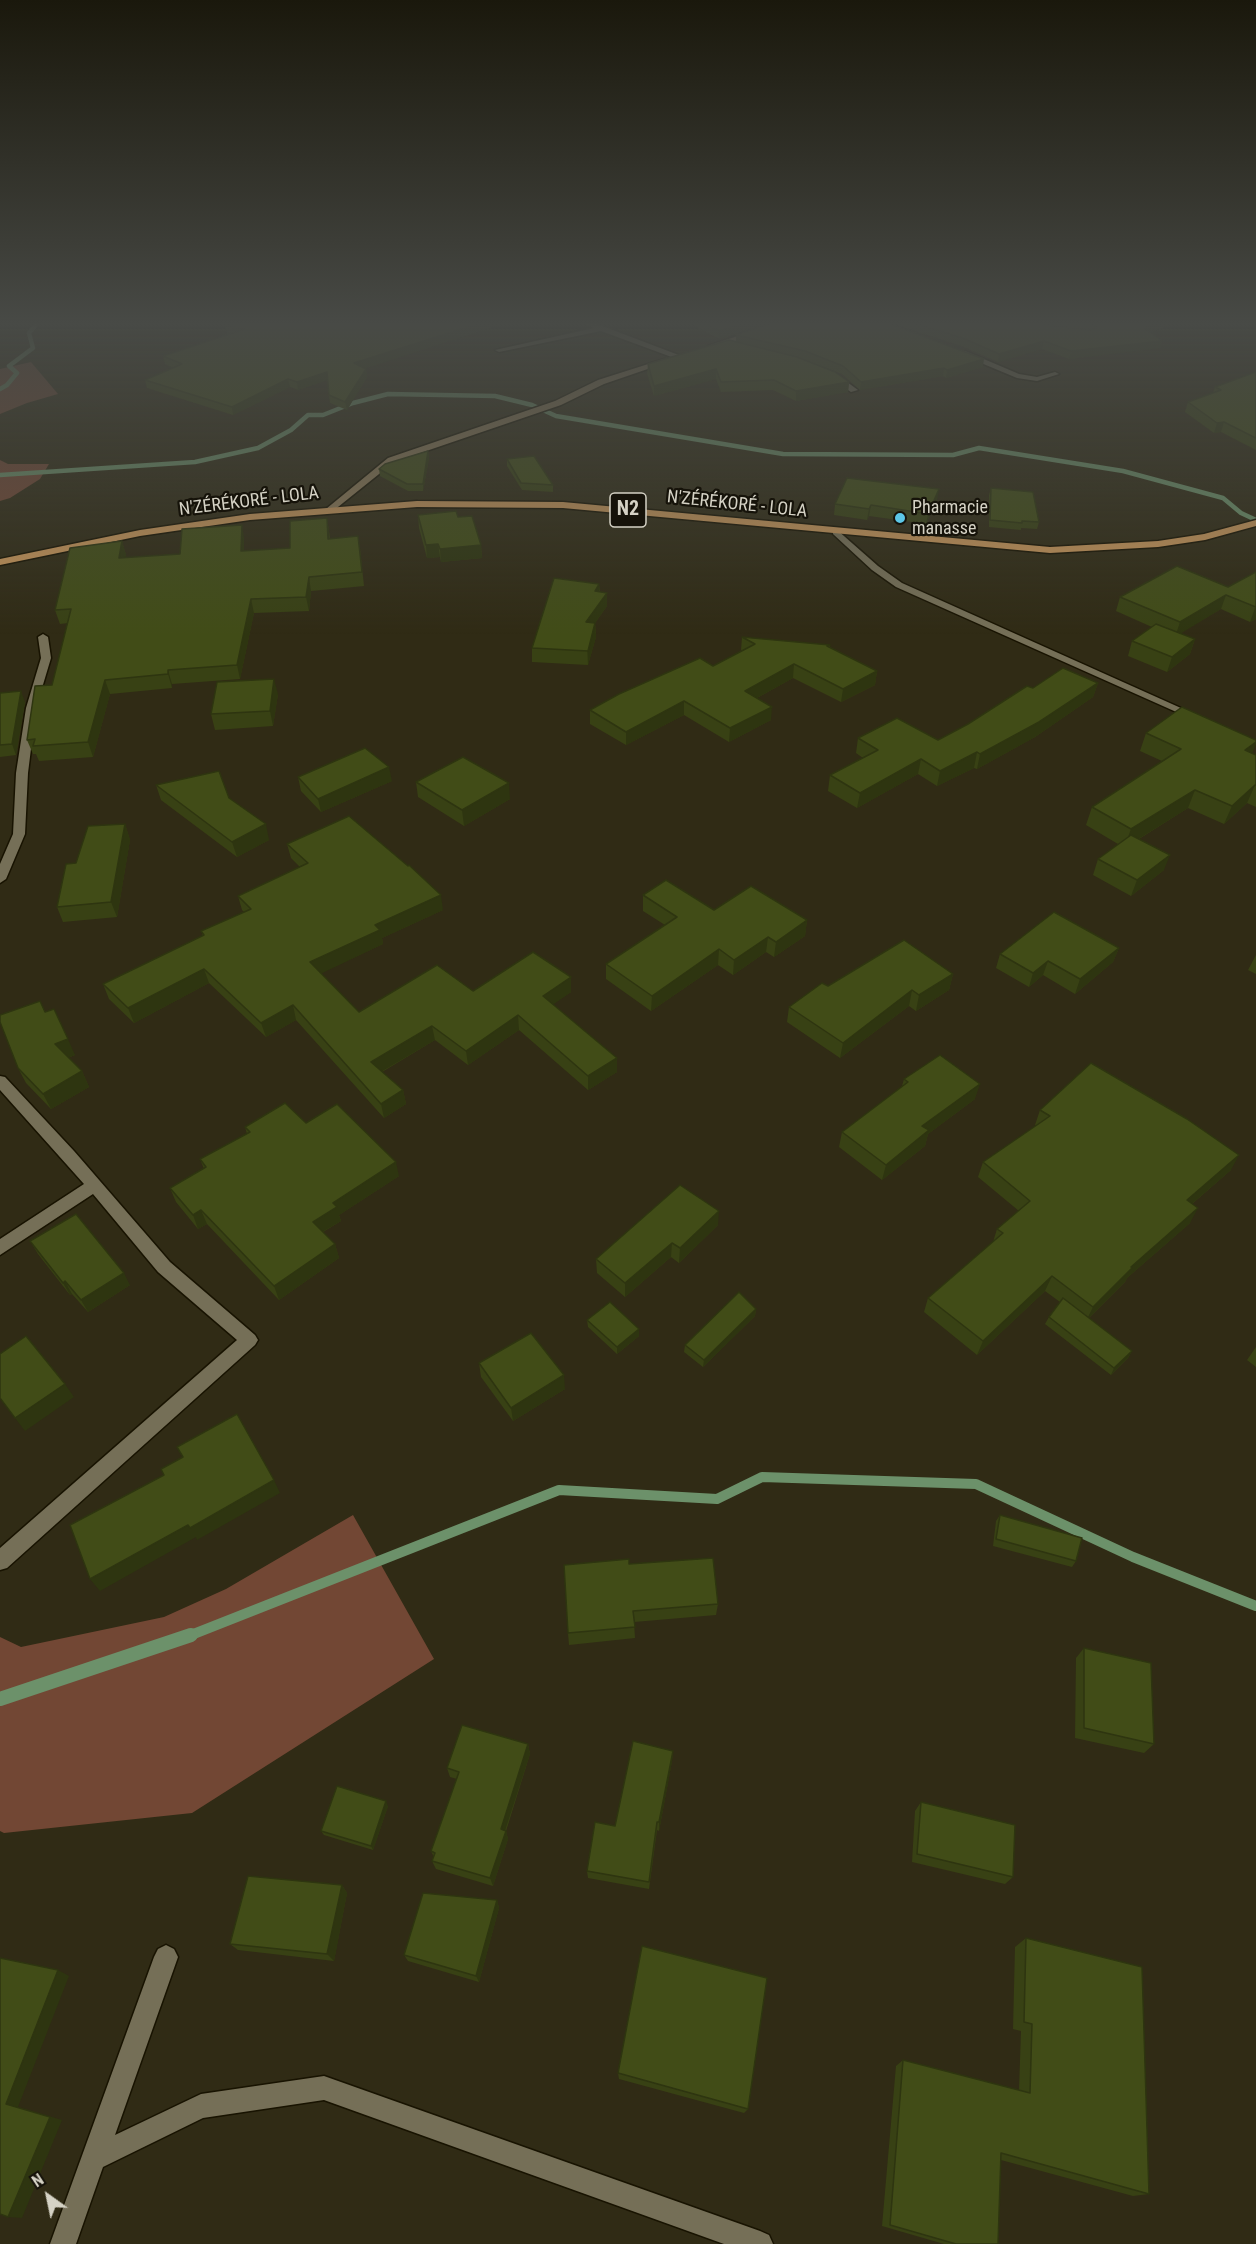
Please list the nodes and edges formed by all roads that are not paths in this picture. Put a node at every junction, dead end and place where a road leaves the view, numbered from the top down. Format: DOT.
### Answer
graph roads {
  1 [pos="491,426"];
  2 [pos="330,509"];
  3 [pos="1256,523"];
  4 [pos="836,532"];
  5 [pos="0,562"];
  6 [pos="43,637"];
  7 [pos="1202,719"];
  8 [pos="0,879"];
  9 [pos="0,1081"];
  10 [pos="94,1185"];
  11 [pos="0,1248"];
  12 [pos="0,1561"];
  13 [pos="166,1957"];
  14 [pos="93,2159"];
  15 [pos="63,2244"];
  16 [pos="760,2244"];
  1 -- 2 [label="street"];
  2 -- 4 [label="highway, N'ZÉRÉKORÉ - LOLA / N2"];
  2 -- 5 [label="highway, N'ZÉRÉKORÉ - LOLA / N2"];
  3 -- 4 [label="highway, N'ZÉRÉKORÉ - LOLA / N2"];
  4 -- 7 [label="street"];
  6 -- 8 [label="street"];
  9 -- 10 [label="street"];
  10 -- 11 [label="street"];
  10 -- 12 [label="street"];
  13 -- 14 [label="street"];
  14 -- 15 [label="street"];
  14 -- 16 [label="street"];
}
